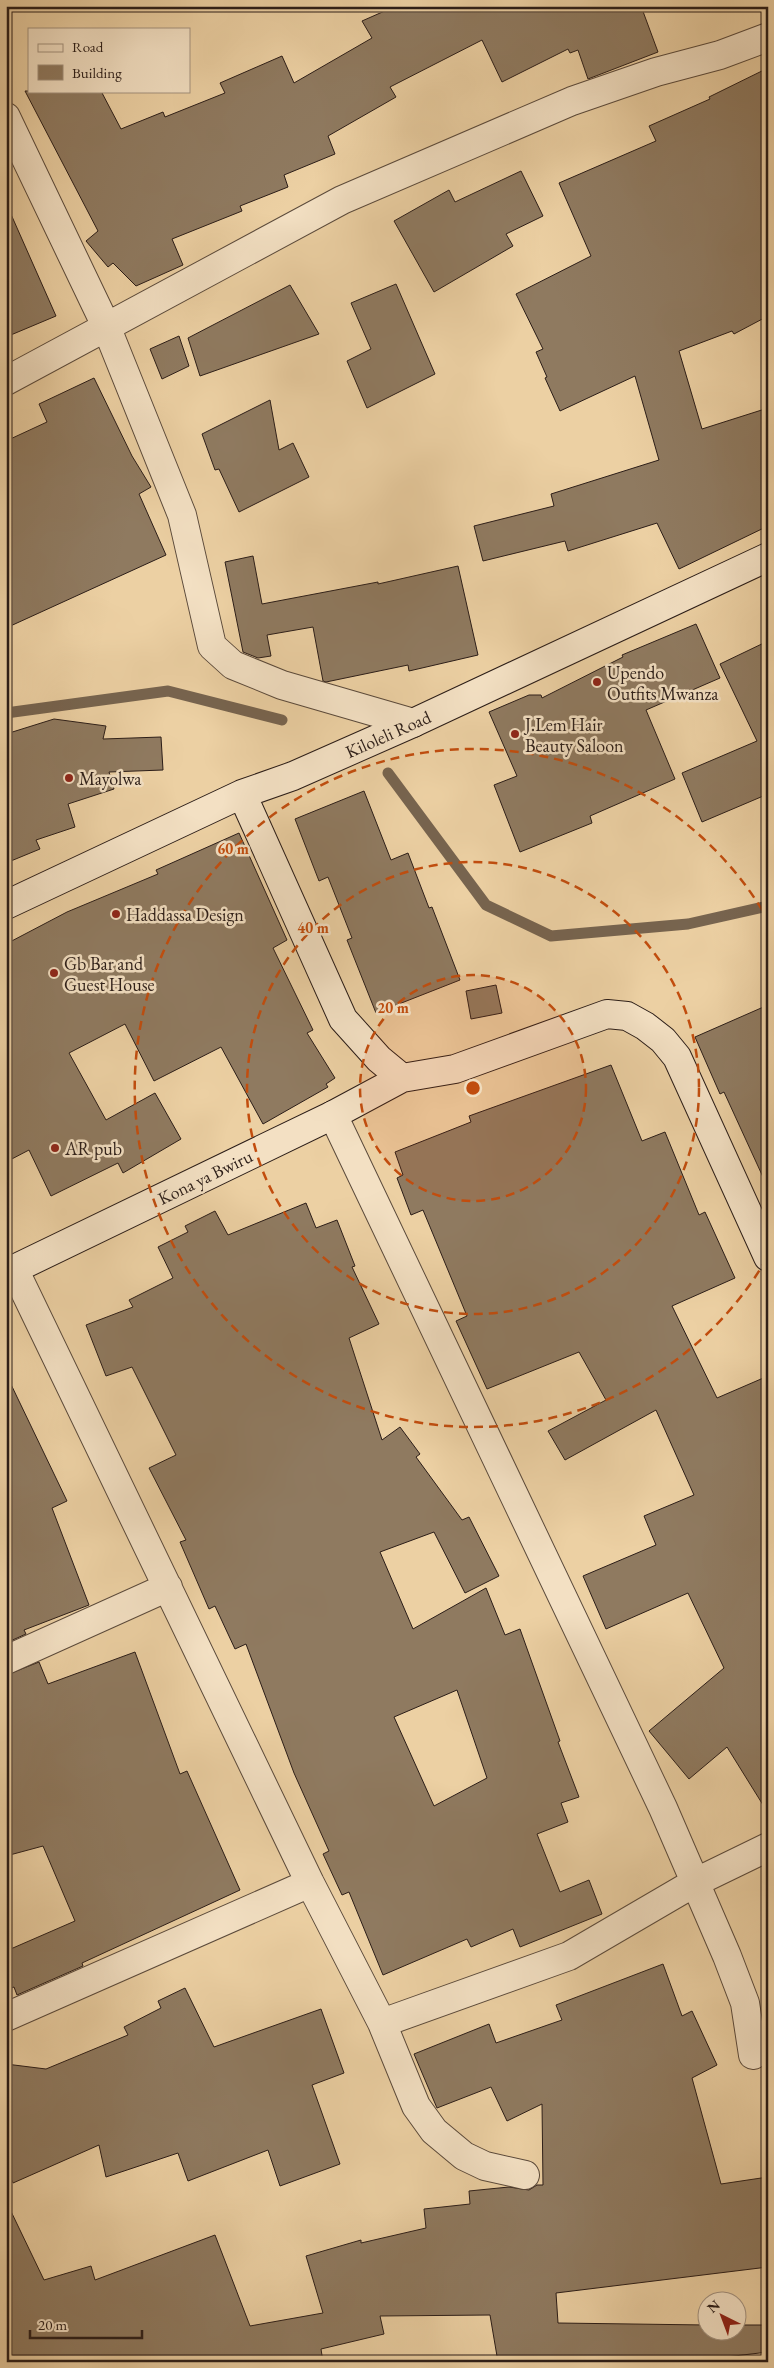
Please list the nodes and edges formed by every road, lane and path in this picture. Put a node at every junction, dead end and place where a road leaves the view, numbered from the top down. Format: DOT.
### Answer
graph roads {
  1 [pos="768,37"];
  2 [pos="6,117"];
  3 [pos="106,326"];
  4 [pos="6,382"];
  5 [pos="768,557"];
  6 [pos="413,723"];
  7 [pos="242,794"];
  8 [pos="6,905"];
  9 [pos="402,1078"];
  10 [pos="333,1115"];
  11 [pos="768,1257"];
  12 [pos="10,1271"];
  13 [pos="168,1587"];
  14 [pos="6,1660"];
  15 [pos="768,1847"];
  16 [pos="310,1883"];
  17 [pos="694,1883"];
  18 [pos="6,2017"];
  19 [pos="382,2023"];
  20 [pos="753,2055"];
  21 [pos="525,2175"];
  1 -- 3 [label="street"];
  2 -- 3 [label="street"];
  3 -- 4 [label="street"];
  3 -- 6 [label="street"];
  5 -- 6 [label="street, Kiloleli Road"];
  6 -- 7 [label="street, Kiloleli Road"];
  7 -- 8 [label="street, Kiloleli Road"];
  7 -- 9 [label="street"];
  9 -- 10 [label="street, Kona ya Bwiru"];
  9 -- 11 [label="street, Kona ya Bwiru"];
  10 -- 12 [label="street, Kona ya Bwiru"];
  10 -- 17 [label="street"];
  12 -- 13 [label="street"];
  13 -- 14 [label="street"];
  13 -- 16 [label="street"];
  15 -- 17 [label="street"];
  16 -- 18 [label="street"];
  16 -- 19 [label="street"];
  17 -- 19 [label="street"];
  17 -- 20 [label="street"];
  19 -- 21 [label="street"];
}
